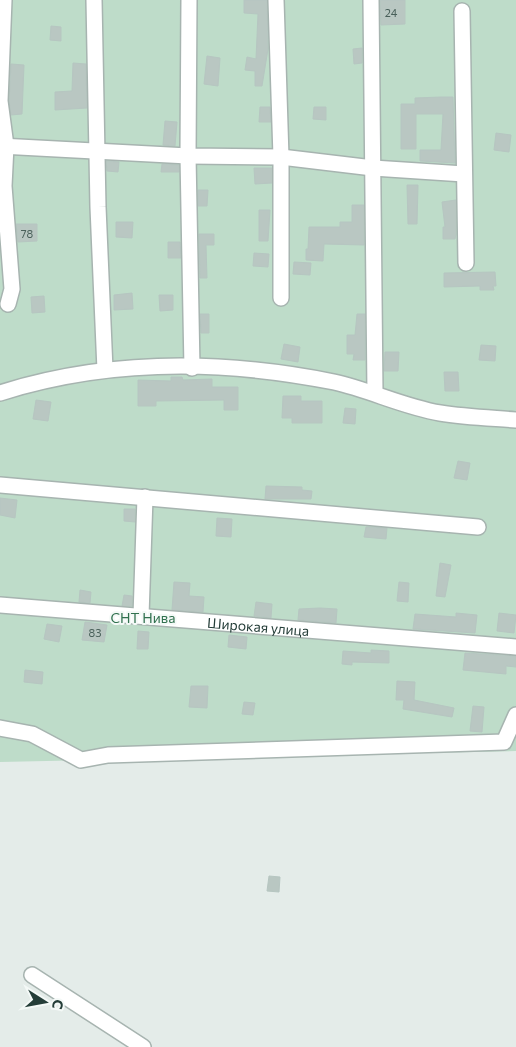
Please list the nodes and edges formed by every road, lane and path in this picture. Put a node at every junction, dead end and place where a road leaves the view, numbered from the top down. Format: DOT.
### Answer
graph roads {
  1 [pos="4,0"];
  2 [pos="94,0"];
  3 [pos="189,0"];
  4 [pos="276,0"];
  5 [pos="371,0"];
  6 [pos="462,11"];
  7 [pos="3,146"];
  8 [pos="96,151"];
  9 [pos="188,156"];
  10 [pos="281,157"];
  11 [pos="372,168"];
  12 [pos="464,174"];
  13 [pos="466,263"];
  14 [pos="281,298"];
  15 [pos="8,304"];
  16 [pos="192,368"];
  17 [pos="105,370"];
  18 [pos="0,393"];
  19 [pos="375,394"];
  20 [pos="516,420"];
  21 [pos="0,484"];
  22 [pos="145,497"];
  23 [pos="478,527"];
  24 [pos="0,604"];
  25 [pos="141,616"];
  26 [pos="516,647"];
  27 [pos="516,714"];
  28 [pos="0,728"];
  29 [pos="32,975"];
  30 [pos="143,1047"];
  1 -- 7 [label="street"];
  2 -- 8 [label="street"];
  3 -- 9 [label="street"];
  4 -- 10 [label="street"];
  5 -- 11 [label="street"];
  6 -- 12 [label="street"];
  7 -- 8 [label="street"];
  7 -- 15 [label="street"];
  8 -- 9 [label="street"];
  8 -- 17 [label="street"];
  9 -- 10 [label="street"];
  9 -- 16 [label="street"];
  10 -- 11 [label="street"];
  10 -- 14 [label="street"];
  11 -- 12 [label="street"];
  11 -- 19 [label="street"];
  12 -- 13 [label="street"];
  16 -- 17 [label="street"];
  16 -- 19 [label="street"];
  17 -- 18 [label="street"];
  19 -- 20 [label="street"];
  21 -- 22 [label="street"];
  22 -- 23 [label="street"];
  22 -- 25 [label="street"];
  24 -- 25 [label="street, Широкая улица"];
  25 -- 26 [label="street, Широкая улица"];
  27 -- 28 [label="street"];
  29 -- 30 [label="street"];
}
